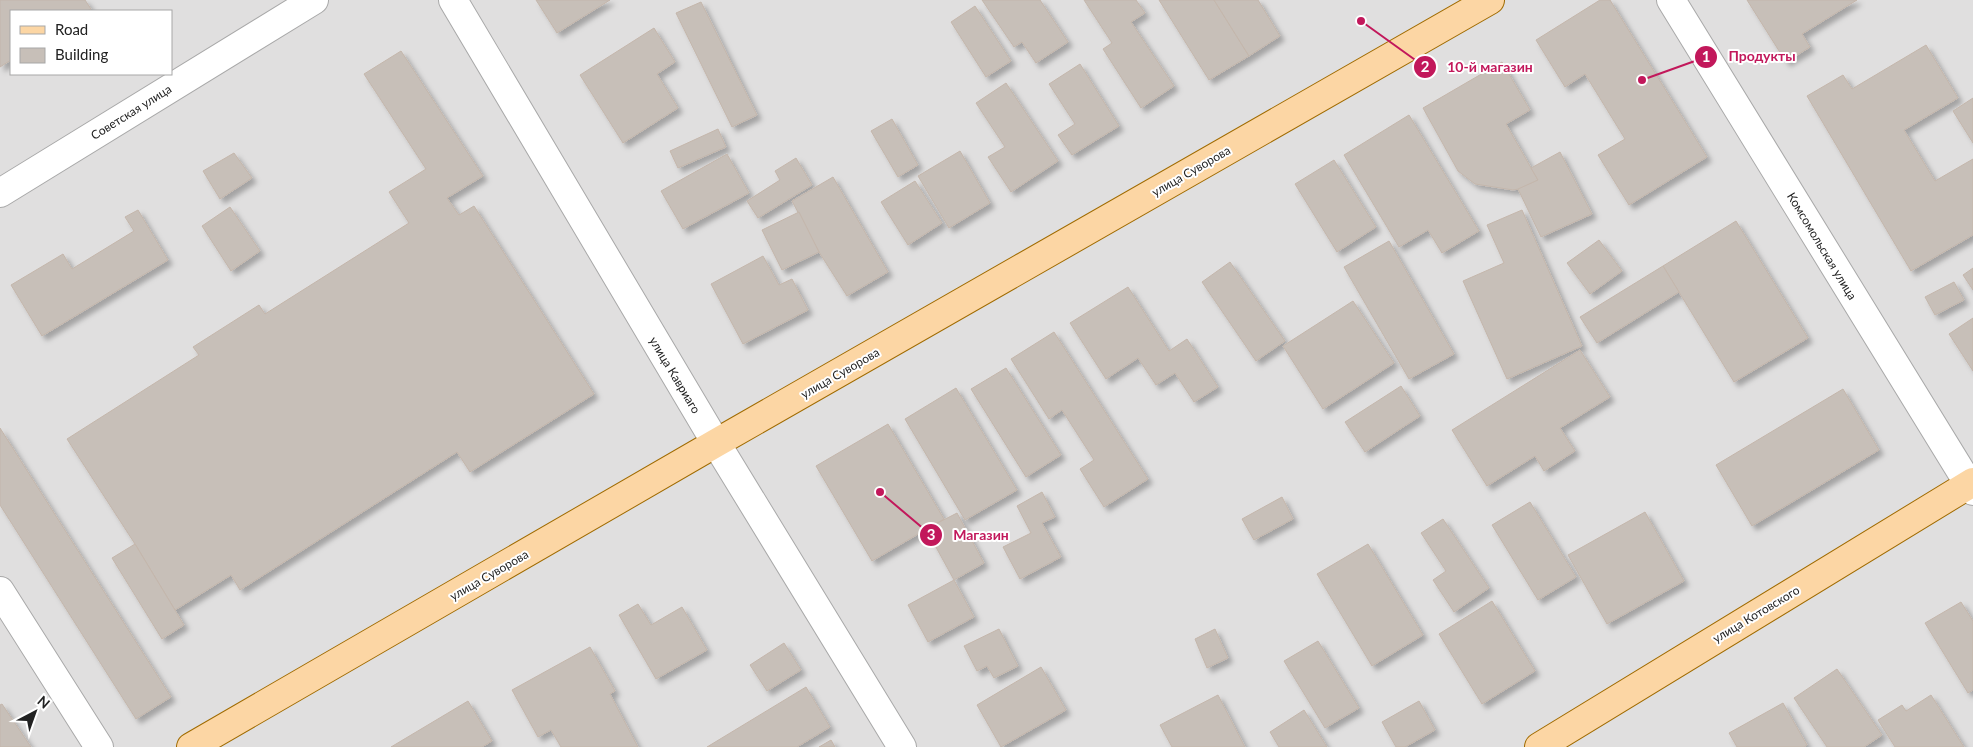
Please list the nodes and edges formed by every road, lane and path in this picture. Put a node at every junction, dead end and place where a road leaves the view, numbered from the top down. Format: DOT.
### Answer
graph roads {
  1 [pos="314,0"];
  2 [pos="454,0"];
  3 [pos="1490,0"];
  4 [pos="1671,0"];
  5 [pos="0,193"];
  6 [pos="716,443"];
  7 [pos="1972,486"];
  8 [pos="0,592"];
  9 [pos="99,747"];
  10 [pos="191,747"];
  11 [pos="902,747"];
  12 [pos="1538,747"];
  1 -- 5 [label="street, Советская улица"];
  2 -- 6 [label="street, улица Кавриаго"];
  3 -- 6 [label="main road, улица Суворова"];
  4 -- 7 [label="street, Комсомольская улица"];
  6 -- 10 [label="main road, улица Суворова"];
  6 -- 11 [label="street, улица Кавриаго"];
  7 -- 12 [label="main road, улица Котовского"];
  8 -- 9 [label="street"];
}
